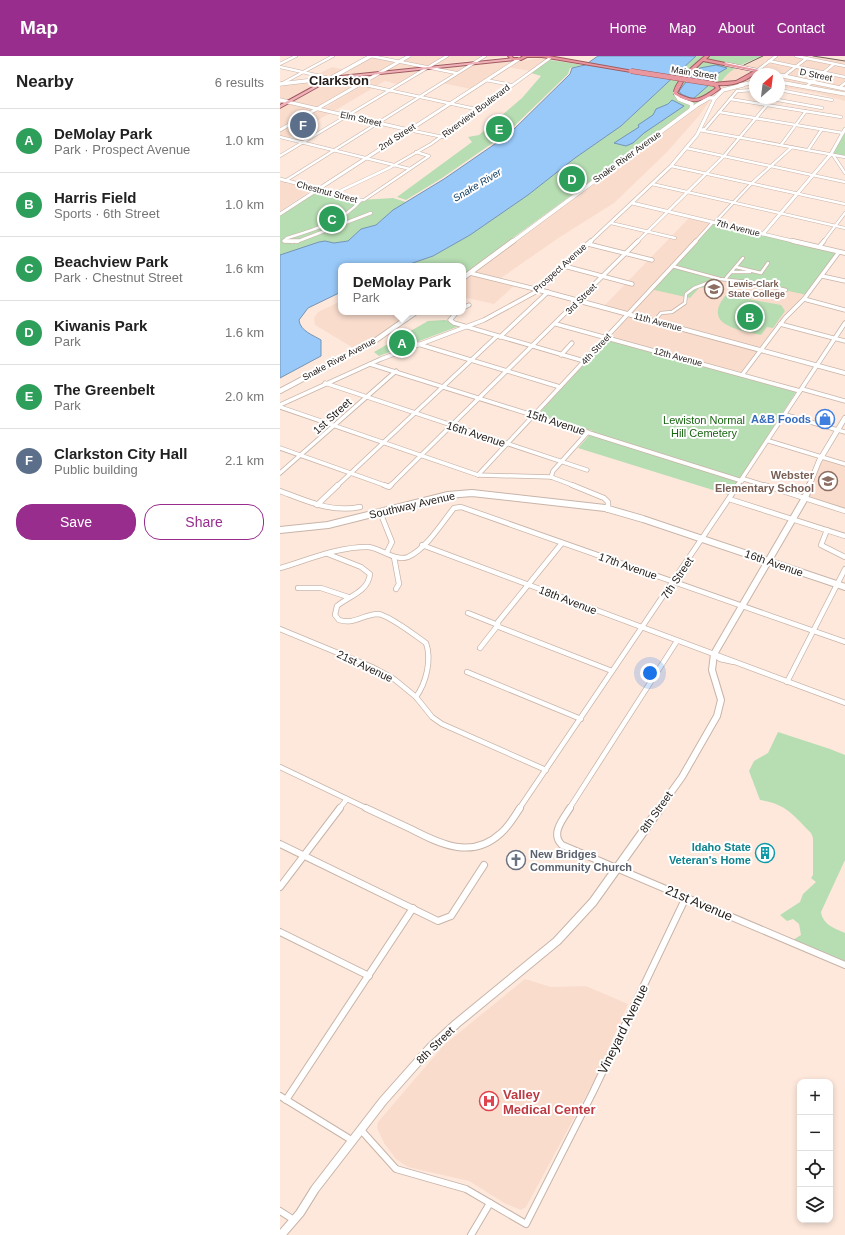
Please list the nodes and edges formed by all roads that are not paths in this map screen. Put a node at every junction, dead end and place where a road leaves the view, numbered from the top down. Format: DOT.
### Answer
graph roads {
  1 [pos="296,56"];
  2 [pos="333,56"];
  3 [pos="371,56"];
  4 [pos="408,56"];
  5 [pos="447,56"];
  6 [pos="484,56"];
  7 [pos="776,56"];
  8 [pos="796,56"];
  9 [pos="552,57"];
  10 [pos="518,58"];
  11 [pos="707,58"];
  12 [pos="807,58"];
  13 [pos="769,61"];
  14 [pos="399,62"];
  15 [pos="717,62"];
  16 [pos="474,63"];
  17 [pos="722,63"];
  18 [pos="834,64"];
  19 [pos="280,66"];
  20 [pos="845,66"];
  21 [pos="796,67"];
  22 [pos="428,68"];
  23 [pos="760,68"];
  24 [pos="749,69"];
  25 [pos="749,69"];
  26 [pos="693,71"];
  27 [pos="303,72"];
  28 [pos="456,73"];
  29 [pos="823,73"];
  30 [pos="378,74"];
  31 [pos="688,75"];
  32 [pos="785,75"];
  33 [pos="356,76"];
  34 [pos="785,76"];
  35 [pos="845,77"];
  36 [pos="331,78"];
  37 [pos="747,78"];
  38 [pos="486,80"];
  39 [pos="347,81"];
  40 [pos="812,82"];
  41 [pos="785,83"];
  42 [pos="845,83"];
  43 [pos="281,84"];
  44 [pos="321,84"];
  45 [pos="360,84"];
  46 [pos="511,84"];
  47 [pos="749,84"];
  48 [pos="743,85"];
  49 [pos="716,86"];
  50 [pos="807,86"];
  51 [pos="839,88"];
  52 [pos="845,89"];
  53 [pos="389,90"];
  54 [pos="749,90"];
  55 [pos="785,91"];
  56 [pos="675,93"];
  57 [pos="845,94"];
  58 [pos="716,96"];
  59 [pos="419,97"];
  60 [pos="707,97"];
  61 [pos="730,99"];
  62 [pos="280,100"];
  63 [pos="832,100"];
  64 [pos="785,101"];
  65 [pos="288,102"];
  66 [pos="749,102"];
  67 [pos="449,104"];
  68 [pos="698,104"];
  69 [pos="762,104"];
  70 [pos="767,105"];
  71 [pos="280,106"];
  72 [pos="810,106"];
  73 [pos="822,108"];
  74 [pos="317,109"];
  75 [pos="691,109"];
  76 [pos="480,110"];
  77 [pos="719,112"];
  78 [pos="806,112"];
  79 [pos="347,116"];
  80 [pos="841,117"];
  81 [pos="757,118"];
  82 [pos="378,122"];
  83 [pos="796,125"];
  84 [pos="845,129"];
  85 [pos="280,130"];
  86 [pos="409,130"];
  87 [pos="699,130"];
  88 [pos="822,130"];
  89 [pos="843,133"];
  90 [pos="280,137"];
  91 [pos="443,137"];
  92 [pos="741,138"];
  93 [pos="302,143"];
  94 [pos="781,145"];
  95 [pos="792,147"];
  96 [pos="686,148"];
  97 [pos="333,150"];
  98 [pos="808,150"];
  99 [pos="416,152"];
  100 [pos="831,154"];
  101 [pos="280,156"];
  102 [pos="724,156"];
  103 [pos="845,157"];
  104 [pos="365,158"];
  105 [pos="394,165"];
  106 [pos="671,166"];
  107 [pos="770,166"];
  108 [pos="410,169"];
  109 [pos="845,173"];
  110 [pos="707,174"];
  111 [pos="813,175"];
  112 [pos="280,179"];
  113 [pos="285,181"];
  114 [pos="845,182"];
  115 [pos="652,184"];
  116 [pos="751,184"];
  117 [pos="318,189"];
  118 [pos="688,192"];
  119 [pos="336,193"];
  120 [pos="797,194"];
  121 [pos="361,200"];
  122 [pos="733,202"];
  123 [pos="632,203"];
  124 [pos="845,204"];
  125 [pos="668,211"];
  126 [pos="371,213"];
  127 [pos="780,213"];
  128 [pos="845,213"];
  129 [pos="280,214"];
  130 [pos="714,222"];
  131 [pos="611,223"];
  132 [pos="835,226"];
  133 [pos="845,228"];
  134 [pos="648,232"];
  135 [pos="763,234"];
  136 [pos="674,238"];
  137 [pos="588,244"];
  138 [pos="819,247"];
  139 [pos="839,252"];
  140 [pos="626,253"];
  141 [pos="845,253"];
  142 [pos="744,258"];
  143 [pos="652,260"];
  144 [pos="768,263"];
  145 [pos="564,266"];
  146 [pos="672,266"];
  147 [pos="736,267"];
  148 [pos="731,272"];
  149 [pos="756,272"];
  150 [pos="470,273"];
  151 [pos="466,276"];
  152 [pos="603,276"];
  153 [pos="822,276"];
  154 [pos="726,278"];
  155 [pos="718,279"];
  156 [pos="845,281"];
  157 [pos="632,284"];
  158 [pos="539,290"];
  159 [pos="786,290"];
  160 [pos="548,292"];
  161 [pos="804,300"];
  162 [pos="578,301"];
  163 [pos="469,306"];
  164 [pos="466,307"];
  165 [pos="845,310"];
  166 [pos="627,314"];
  167 [pos="412,315"];
  168 [pos="454,315"];
  169 [pos="656,319"];
  170 [pos="845,323"];
  171 [pos="556,324"];
  172 [pos="780,324"];
  173 [pos="466,327"];
  174 [pos="499,337"];
  175 [pos="606,338"];
  176 [pos="835,338"];
  177 [pos="845,341"];
  178 [pos="572,343"];
  179 [pos="418,344"];
  180 [pos="533,346"];
  181 [pos="762,350"];
  182 [pos="561,354"];
  183 [pos="471,360"];
  184 [pos="584,362"];
  185 [pos="370,364"];
  186 [pos="816,365"];
  187 [pos="507,371"];
  188 [pos="396,372"];
  189 [pos="845,373"];
  190 [pos="742,375"];
  191 [pos="325,384"];
  192 [pos="444,386"];
  193 [pos="560,387"];
  194 [pos="801,390"];
  195 [pos="280,391"];
  196 [pos="366,398"];
  197 [pos="480,398"];
  198 [pos="845,402"];
  199 [pos="280,406"];
  200 [pos="414,414"];
  201 [pos="786,414"];
  202 [pos="534,415"];
  203 [pos="845,418"];
  204 [pos="334,426"];
  205 [pos="452,426"];
  206 [pos="838,430"];
  207 [pos="588,432"];
  208 [pos="845,432"];
  209 [pos="769,441"];
  210 [pos="383,443"];
  211 [pos="506,444"];
  212 [pos="280,448"];
  213 [pos="300,455"];
  214 [pos="421,456"];
  215 [pos="822,457"];
  216 [pos="561,462"];
  217 [pos="845,464"];
  218 [pos="587,470"];
  219 [pos="280,473"];
  220 [pos="351,474"];
  221 [pos="478,475"];
  222 [pos="551,477"];
  223 [pos="743,480"];
  224 [pos="280,491"];
  225 [pos="805,498"];
  226 [pos="729,500"];
  227 [pos="317,505"];
  228 [pos="360,507"];
  229 [pos="608,510"];
  230 [pos="845,511"];
  231 [pos="380,512"];
  232 [pos="793,519"];
  233 [pos="280,530"];
  234 [pos="827,530"];
  235 [pos="845,536"];
  236 [pos="704,538"];
  237 [pos="562,543"];
  238 [pos="422,545"];
  239 [pos="387,552"];
  240 [pos="328,554"];
  241 [pos="394,557"];
  242 [pos="845,557"];
  243 [pos="769,561"];
  244 [pos="280,568"];
  245 [pos="845,569"];
  246 [pos="674,582"];
  247 [pos="838,584"];
  248 [pos="528,585"];
  249 [pos="845,587"];
  250 [pos="298,588"];
  251 [pos="396,589"];
  252 [pos="348,597"];
  253 [pos="741,606"];
  254 [pos="468,613"];
  255 [pos="498,625"];
  256 [pos="644,628"];
  257 [pos="280,629"];
  258 [pos="813,631"];
  259 [pos="677,641"];
  260 [pos="845,642"];
  261 [pos="480,648"];
  262 [pos="714,654"];
  263 [pos="467,672"];
  264 [pos="612,672"];
  265 [pos="787,682"];
  266 [pos="416,696"];
  267 [pos="845,704"];
  268 [pos="580,718"];
  269 [pos="280,766"];
  270 [pos="546,770"];
  271 [pos="347,799"];
  272 [pos="280,844"];
  273 [pos="304,856"];
  274 [pos="484,865"];
  275 [pos="617,868"];
  276 [pos="280,887"];
  277 [pos="686,897"];
  278 [pos="413,908"];
  279 [pos="280,932"];
  280 [pos="845,965"];
  281 [pos="369,976"];
  282 [pos="280,1096"];
  283 [pos="286,1100"];
  284 [pos="361,1130"];
  285 [pos="353,1141"];
  286 [pos="490,1203"];
  287 [pos="280,1211"];
  288 [pos="294,1220"];
  289 [pos="281,1235"];
  290 [pos="471,1235"];
  1 -- 19 [label="street"];
  2 -- 27 [label="street"];
  3 -- 14 [label="street"];
  3 -- 36 [label="main road"];
  4 -- 14 [label="street"];
  5 -- 22 [label="street"];
  6 -- 16 [label="street"];
  7 -- 13 [label="street"];
  8 -- 12 [label="street"];
  9 -- 10 [label="highway, Main Street"];
  9 -- 46 [label="street, Riverview Boulevard"];
  9 -- 49 [label="highway, Main Street, bridge"];
  10 -- 16 [label="main road"];
  10 -- 38 [label="street, 2nd Street"];
  11 -- 15 [label="highway"];
  11 -- 26 [label="highway"];
  11 -- 31 [label="highway"];
  12 -- 18 [label="street"];
  12 -- 21 [label="street"];
  13 -- 21 [label="street"];
  13 -- 23 [label="street"];
  14 -- 22 [label="street"];
  14 -- 30 [label="street"];
  15 -- 17 [label="highway"];
  15 -- 26 [label="highway"];
  16 -- 22 [label="main road"];
  16 -- 28 [label="street"];
  17 -- 24 [label="main road"];
  17 -- 25 [label="highway"];
  18 -- 20 [label="street"];
  18 -- 29 [label="street"];
  19 -- 27 [label="street"];
  21 -- 29 [label="street"];
  21 -- 32 [label="street"];
  22 -- 28 [label="street"];
  22 -- 30 [label="main road"];
  22 -- 53 [label="street"];
  26 -- 31 [label="highway"];
  27 -- 36 [label="street"];
  27 -- 43 [label="street"];
  28 -- 59 [label="street"];
  29 -- 35 [label="street"];
  29 -- 40 [label="street"];
  30 -- 33 [label="main road"];
  30 -- 45 [label="street"];
  31 -- 56 [label="highway"];
  33 -- 36 [label="main road"];
  33 -- 44 [label="main road"];
  34 -- 40 [label="main road, D Street"];
  36 -- 43 [label="main road"];
  36 -- 44 [label="main road"];
  37 -- 49 [label="highway"];
  38 -- 46 [label="street"];
  38 -- 67 [label="street, 2nd Street"];
  39 -- 45 [label="street"];
  40 -- 50 [label="street"];
  40 -- 51 [label="main road, D Street"];
  41 -- 50 [label="main road"];
  42 -- 51 [label="street"];
  44 -- 65 [label="main road"];
  45 -- 53 [label="street"];
  45 -- 74 [label="street"];
  46 -- 76 [label="street, Riverview Boulevard"];
  47 -- 48 [label="main road, Main Street"];
  48 -- 49 [label="main road, Main Street"];
  48 -- 58 [label="main road, Snake River Avenue"];
  49 -- 58 [label="main road"];
  49 -- 60 [label="highway"];
  50 -- 57 [label="main road"];
  51 -- 52 [label="main road, D Street"];
  53 -- 59 [label="street"];
  53 -- 79 [label="street"];
  54 -- 61 [label="street"];
  55 -- 63 [label="street"];
  56 -- 60 [label="highway"];
  56 -- 68 [label="main road"];
  56 -- 75 [label="main road"];
  58 -- 68 [label="main road, Snake River Avenue"];
  58 -- 87 [label="street"];
  59 -- 67 [label="street"];
  59 -- 82 [label="street"];
  60 -- 68 [label="main road"];
  61 -- 66 [label="street"];
  61 -- 77 [label="street, Prospect Avenue"];
  62 -- 65 [label="main road, Elm Street"];
  64 -- 72 [label="street"];
  65 -- 71 [label="main road"];
  65 -- 74 [label="street, Elm Street"];
  67 -- 76 [label="street"];
  67 -- 86 [label="street, 2nd Street"];
  68 -- 75 [label="main road, Snake River Avenue"];
  69 -- 70 [label="street"];
  70 -- 78 [label="street"];
  70 -- 81 [label="street, 3rd Street"];
  72 -- 73 [label="street"];
  72 -- 78 [label="street"];
  74 -- 79 [label="street, Elm Street"];
  74 -- 85 [label="street"];
  75 -- 150 [label="main road, Snake River Avenue"];
  76 -- 91 [label="street, Riverview Boulevard"];
  77 -- 81 [label="street"];
  77 -- 87 [label="street, Prospect Avenue"];
  78 -- 80 [label="street"];
  78 -- 83 [label="street"];
  79 -- 82 [label="street, Elm Street"];
  79 -- 93 [label="street"];
  81 -- 83 [label="street"];
  81 -- 92 [label="street, 3rd Street"];
  82 -- 86 [label="street, Elm Street"];
  82 -- 97 [label="street"];
  83 -- 88 [label="street"];
  83 -- 94 [label="street"];
  84 -- 89 [label="street"];
  86 -- 91 [label="street, Elm Street"];
  86 -- 104 [label="street, 2nd Street"];
  87 -- 92 [label="street"];
  87 -- 96 [label="street, Prospect Avenue"];
  88 -- 89 [label="street"];
  88 -- 98 [label="street"];
  89 -- 100 [label="street"];
  90 -- 93 [label="street"];
  91 -- 99 [label="street, Riverview Boulevard"];
  92 -- 94 [label="street"];
  92 -- 102 [label="street, 3rd Street"];
  93 -- 97 [label="street"];
  93 -- 101 [label="street"];
  94 -- 95 [label="street"];
  95 -- 98 [label="street"];
  95 -- 107 [label="street, 4th Street"];
  96 -- 102 [label="street"];
  96 -- 106 [label="street, Prospect Avenue"];
  97 -- 104 [label="street"];
  97 -- 113 [label="street"];
  98 -- 100 [label="street"];
  99 -- 105 [label="street, Riverview Boulevard"];
  99 -- 108 [label="street"];
  100 -- 103 [label="street"];
  100 -- 109 [label="street"];
  100 -- 111 [label="street"];
  102 -- 107 [label="street"];
  102 -- 110 [label="street, 3rd Street"];
  104 -- 105 [label="street"];
  104 -- 117 [label="street, 2nd Street"];
  105 -- 108 [label="street"];
  105 -- 119 [label="street, Riverview Boulevard"];
  106 -- 110 [label="street"];
  106 -- 115 [label="street, Prospect Avenue"];
  107 -- 111 [label="street"];
  107 -- 116 [label="street, 4th Street"];
  108 -- 121 [label="street"];
  110 -- 116 [label="street"];
  110 -- 118 [label="street, 3rd Street"];
  111 -- 114 [label="street"];
  111 -- 120 [label="street"];
  112 -- 113 [label="street, Chestnut Street"];
  113 -- 117 [label="street, Chestnut Street"];
  115 -- 118 [label="street"];
  115 -- 123 [label="street, Prospect Avenue"];
  116 -- 120 [label="street"];
  116 -- 122 [label="street, 4th Street"];
  117 -- 119 [label="street, Chestnut Street"];
  117 -- 129 [label="street, 2nd Street"];
  118 -- 122 [label="street"];
  118 -- 125 [label="street, 3rd Street"];
  119 -- 121 [label="street, Chestnut Street"];
  120 -- 124 [label="street"];
  120 -- 127 [label="street"];
  121 -- 126 [label="street, Chestnut Street"];
  122 -- 127 [label="street"];
  122 -- 130 [label="street, 4th Street"];
  123 -- 125 [label="street, 7th Avenue"];
  123 -- 131 [label="street, Prospect Avenue"];
  125 -- 130 [label="street, 7th Avenue"];
  125 -- 134 [label="street, 3rd Street"];
  127 -- 132 [label="street"];
  127 -- 135 [label="street"];
  128 -- 132 [label="street"];
  130 -- 135 [label="street, 7th Avenue"];
  130 -- 146 [label="street, 4th Street"];
  131 -- 134 [label="street"];
  131 -- 137 [label="street, Prospect Avenue"];
  132 -- 133 [label="street"];
  132 -- 138 [label="street"];
  134 -- 136 [label="street"];
  134 -- 140 [label="street, 3rd Street"];
  135 -- 138 [label="street, 7th Avenue"];
  137 -- 140 [label="street"];
  137 -- 145 [label="street, Prospect Avenue"];
  138 -- 139 [label="street, 7th Avenue"];
  139 -- 141 [label="street, 7th Avenue"];
  139 -- 153 [label="street"];
  140 -- 143 [label="street"];
  140 -- 152 [label="street, 3rd Street"];
  142 -- 147 [label="street"];
  144 -- 149 [label="street"];
  145 -- 152 [label="street"];
  145 -- 158 [label="street, Prospect Avenue"];
  146 -- 155 [label="street"];
  146 -- 166 [label="street, 4th Street"];
  147 -- 148 [label="street"];
  147 -- 149 [label="street"];
  148 -- 149 [label="street"];
  148 -- 154 [label="street"];
  150 -- 151 [label="main road, Snake River Avenue"];
  150 -- 158 [label="street, 11th Avenue"];
  152 -- 157 [label="street"];
  152 -- 162 [label="street, 3rd Street"];
  153 -- 156 [label="street"];
  153 -- 161 [label="street"];
  154 -- 155 [label="street"];
  154 -- 159 [label="street"];
  155 -- 169 [label="street"];
  158 -- 160 [label="street, 11th Avenue"];
  158 -- 173 [label="street, Prospect Avenue"];
  160 -- 162 [label="street, 11th Avenue"];
  160 -- 174 [label="street"];
  161 -- 165 [label="street"];
  161 -- 172 [label="street"];
  162 -- 166 [label="street, 11th Avenue"];
  162 -- 171 [label="street, 3rd Street"];
  163 -- 164 [label="street"];
  166 -- 175 [label="street, 4th Street"];
  166 -- 181 [label="street, 11th Avenue"];
  167 -- 195 [label="main road, Snake River Avenue"];
  168 -- 173 [label="street"];
  170 -- 176 [label="street, 7th Street"];
  171 -- 175 [label="street, 12th Avenue"];
  171 -- 180 [label="street, 3rd Street"];
  172 -- 176 [label="street"];
  172 -- 181 [label="street"];
  173 -- 174 [label="street"];
  173 -- 179 [label="street, Prospect Avenue"];
  174 -- 180 [label="street"];
  174 -- 183 [label="street"];
  175 -- 184 [label="street, 4th Street"];
  175 -- 190 [label="street, 12th Avenue"];
  176 -- 177 [label="street"];
  176 -- 186 [label="street, 7th Street"];
  178 -- 182 [label="street"];
  179 -- 183 [label="street"];
  179 -- 185 [label="street, Prospect Avenue"];
  180 -- 182 [label="street"];
  180 -- 187 [label="street, 3rd Street"];
  181 -- 186 [label="street, 11th Avenue"];
  181 -- 190 [label="street"];
  182 -- 184 [label="street"];
  183 -- 187 [label="street"];
  183 -- 192 [label="street"];
  184 -- 193 [label="street, 4th Street"];
  185 -- 188 [label="street, 15th Avenue"];
  185 -- 191 [label="street, Prospect Avenue"];
  186 -- 189 [label="street, 11th Avenue"];
  186 -- 194 [label="street, 7th Street"];
  187 -- 193 [label="street"];
  187 -- 197 [label="street, 3rd Street"];
  188 -- 192 [label="street, 15th Avenue"];
  188 -- 196 [label="street, 1st Street"];
  190 -- 194 [label="street, 12th Avenue"];
  191 -- 196 [label="street, 16th Avenue"];
  191 -- 199 [label="street, Prospect Avenue"];
  192 -- 197 [label="street, 15th Avenue"];
  192 -- 200 [label="street"];
  193 -- 202 [label="street, 4th Street"];
  194 -- 198 [label="street, 12th Avenue"];
  194 -- 201 [label="street, 7th Street"];
  196 -- 200 [label="street, 16th Avenue"];
  196 -- 204 [label="street, 1st Street"];
  197 -- 202 [label="street, 15th Avenue"];
  197 -- 205 [label="street, 3rd Street"];
  199 -- 204 [label="street"];
  200 -- 205 [label="street, 16th Avenue"];
  200 -- 210 [label="street"];
  201 -- 206 [label="street"];
  201 -- 209 [label="street, 7th Street"];
  202 -- 207 [label="street, 15th Avenue"];
  202 -- 211 [label="street, 4th Street"];
  203 -- 206 [label="main road, 8th Street"];
  204 -- 210 [label="street"];
  204 -- 213 [label="street, 1st Street"];
  205 -- 211 [label="street, 16th Avenue"];
  205 -- 214 [label="street, 3rd Street"];
  206 -- 208 [label="street"];
  206 -- 215 [label="main road, 8th Street"];
  207 -- 216 [label="street"];
  207 -- 223 [label="street, 15th Avenue"];
  209 -- 215 [label="street"];
  209 -- 223 [label="street, 7th Street"];
  210 -- 214 [label="street"];
  210 -- 220 [label="street"];
  211 -- 216 [label="street, 16th Avenue"];
  211 -- 221 [label="street, 4th Street"];
  212 -- 213 [label="street"];
  213 -- 219 [label="street, 1st Street"];
  213 -- 220 [label="street"];
  214 -- 220 [label="street, 3rd Street"];
  214 -- 221 [label="street"];
  215 -- 217 [label="street"];
  215 -- 225 [label="main road, 8th Street"];
  216 -- 218 [label="street, 16th Avenue"];
  216 -- 222 [label="street"];
  220 -- 227 [label="street"];
  221 -- 222 [label="street"];
  222 -- 229 [label="street"];
  223 -- 225 [label="street, 15th Avenue"];
  223 -- 226 [label="street, 7th Street"];
  224 -- 227 [label="street"];
  225 -- 230 [label="street, 15th Avenue"];
  225 -- 232 [label="main road, 8th Street"];
  226 -- 232 [label="street"];
  226 -- 236 [label="street, 7th Street"];
  227 -- 228 [label="street"];
  229 -- 231 [label="main road, Southway Avenue"];
  229 -- 236 [label="main road, Southway Avenue"];
  231 -- 233 [label="main road, Southway Avenue"];
  231 -- 239 [label="street"];
  232 -- 234 [label="street"];
  232 -- 243 [label="main road, 8th Street"];
  234 -- 235 [label="street"];
  234 -- 242 [label="street"];
  236 -- 243 [label="main road, 16th Avenue"];
  236 -- 246 [label="street, 7th Street"];
  237 -- 238 [label="street, 17th Avenue"];
  237 -- 246 [label="street, 17th Avenue"];
  237 -- 248 [label="street"];
  238 -- 241 [label="street"];
  238 -- 248 [label="street, 18th Avenue"];
  239 -- 240 [label="street"];
  239 -- 241 [label="street"];
  240 -- 244 [label="street"];
  240 -- 252 [label="street"];
  241 -- 251 [label="street"];
  243 -- 247 [label="main road, 16th Avenue"];
  243 -- 253 [label="main road, 8th Street"];
  245 -- 247 [label="street"];
  246 -- 253 [label="street, 17th Avenue"];
  246 -- 256 [label="street, 7th Street"];
  247 -- 249 [label="main road, 16th Avenue"];
  247 -- 258 [label="street"];
  248 -- 255 [label="street"];
  248 -- 256 [label="street, 18th Avenue"];
  250 -- 252 [label="street"];
  252 -- 266 [label="street"];
  253 -- 258 [label="street, 17th Avenue"];
  253 -- 262 [label="main road, 8th Street"];
  254 -- 255 [label="street"];
  255 -- 261 [label="street"];
  255 -- 264 [label="street"];
  256 -- 259 [label="street, 18th Avenue"];
  256 -- 264 [label="street, 7th Street"];
  257 -- 266 [label="street, 21st Avenue"];
  258 -- 260 [label="street, 17th Avenue"];
  258 -- 265 [label="street"];
  259 -- 262 [label="street, 18th Avenue"];
  259 -- 275 [label="street, 21st Avenue"];
  262 -- 265 [label="street, 18th Avenue"];
  262 -- 275 [label="main road, 8th Street"];
  263 -- 268 [label="street"];
  264 -- 268 [label="street, 7th Street"];
  265 -- 267 [label="street, 18th Avenue"];
  266 -- 270 [label="street, 21st Avenue"];
  268 -- 270 [label="street, 7th Street"];
  269 -- 271 [label="street, 7th Street"];
  270 -- 271 [label="street, 7th Street"];
  271 -- 273 [label="street"];
  272 -- 273 [label="street"];
  273 -- 276 [label="street"];
  273 -- 278 [label="street"];
  274 -- 278 [label="street"];
  275 -- 277 [label="street, 21st Avenue"];
  275 -- 284 [label="main road, 8th Street"];
  277 -- 280 [label="street, 21st Avenue"];
  277 -- 286 [label="street, Vineyard Avenue"];
  278 -- 281 [label="street"];
  279 -- 281 [label="street"];
  281 -- 283 [label="street"];
  282 -- 283 [label="street"];
  283 -- 285 [label="street"];
  284 -- 285 [label="main road, 8th Street"];
  284 -- 286 [label="street"];
  285 -- 288 [label="main road, 8th Street"];
  286 -- 290 [label="street"];
  287 -- 288 [label="street"];
  288 -- 289 [label="main road, 8th Street"];
}
